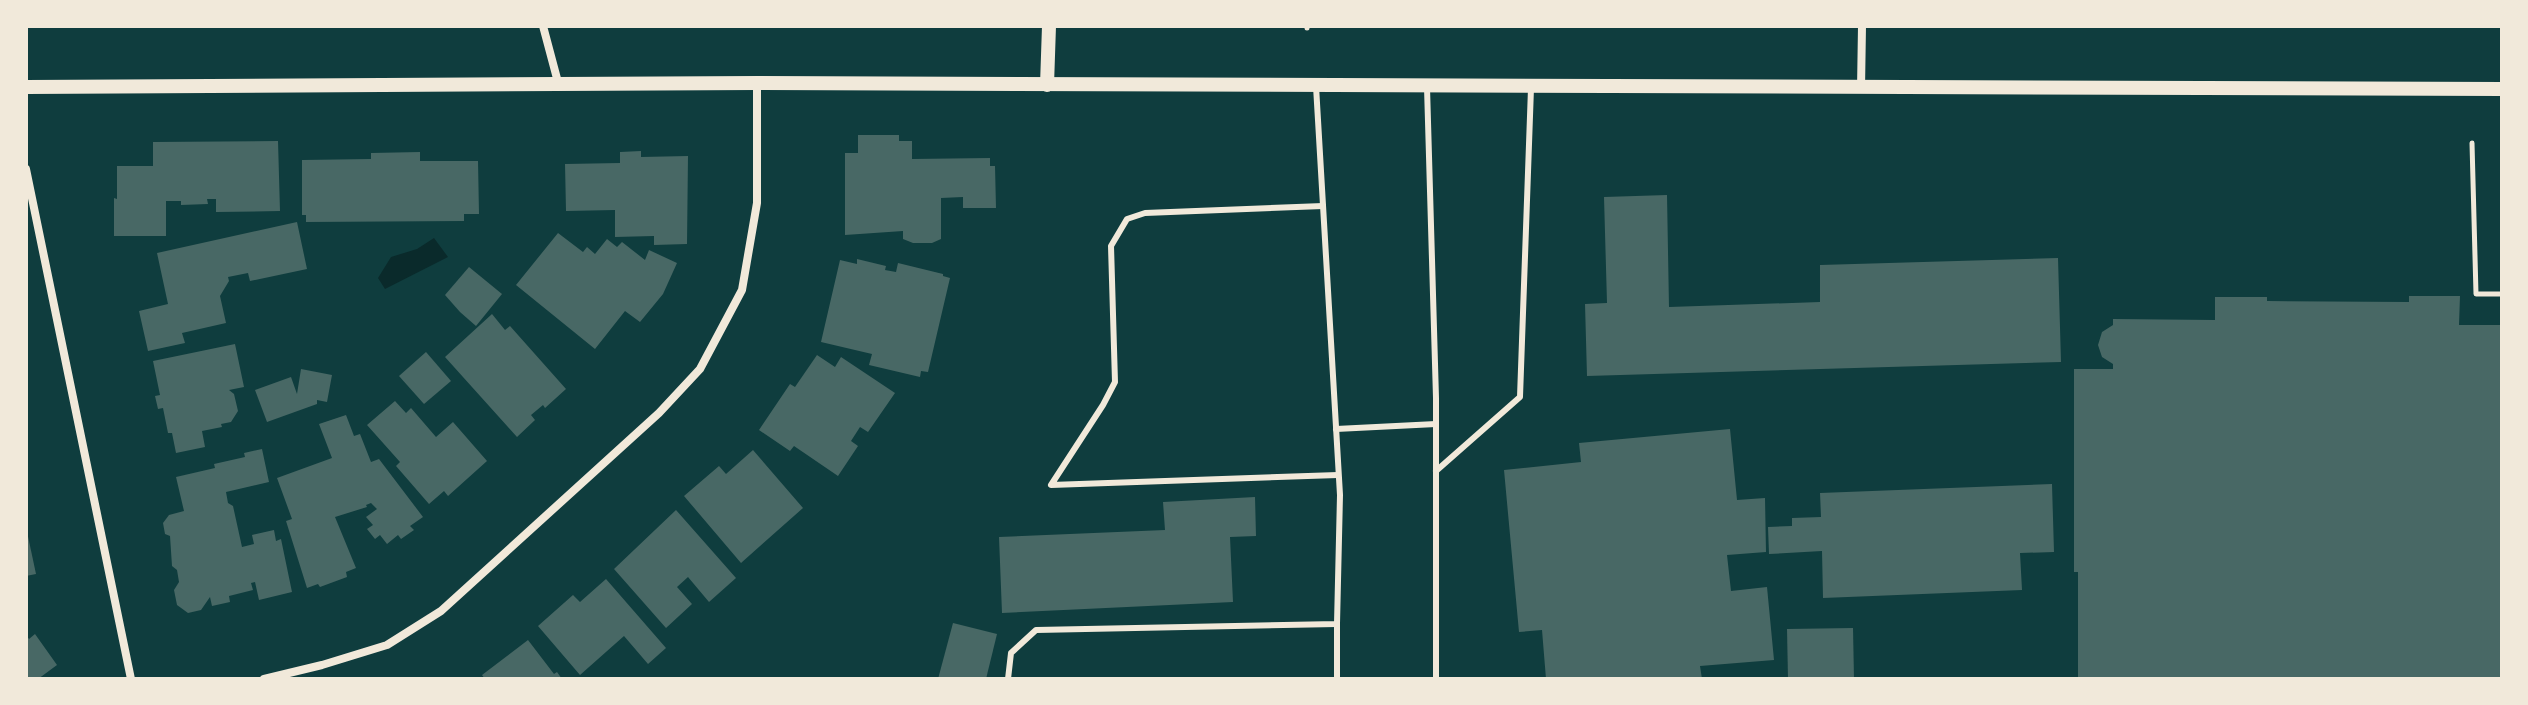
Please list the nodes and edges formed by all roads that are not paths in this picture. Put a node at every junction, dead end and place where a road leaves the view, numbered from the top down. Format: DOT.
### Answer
graph roads {
  1 [pos="543,26"];
  2 [pos="1049,26"];
  3 [pos="1862,26"];
  4 [pos="757,83"];
  5 [pos="1047,85"];
  6 [pos="559,86"];
  7 [pos="1316,86"];
  8 [pos="26,87"];
  9 [pos="1427,87"];
  10 [pos="1531,88"];
  11 [pos="1861,89"];
  12 [pos="2502,89"];
  13 [pos="26,169"];
  14 [pos="1323,206"];
  15 [pos="1436,424"];
  16 [pos="1336,429"];
  17 [pos="1436,471"];
  18 [pos="1338,475"];
  19 [pos="1337,624"];
  20 [pos="131,679"];
  21 [pos="264,679"];
  22 [pos="1008,679"];
  23 [pos="1337,679"];
  24 [pos="1436,679"];
  1 -- 6 [label="street"];
  2 -- 5 [label="street"];
  3 -- 11 [label="street"];
  4 -- 5 [label="street"];
  4 -- 6 [label="street"];
  4 -- 21 [label="street"];
  5 -- 7 [label="street"];
  6 -- 8 [label="street"];
  7 -- 9 [label="street"];
  7 -- 14 [label="lane"];
  9 -- 10 [label="street"];
  9 -- 15 [label="lane"];
  10 -- 11 [label="street"];
  10 -- 17 [label="lane"];
  11 -- 12 [label="street"];
  13 -- 20 [label="street"];
  14 -- 16 [label="lane"];
  14 -- 18 [label="lane"];
  15 -- 16 [label="lane"];
  15 -- 17 [label="lane"];
  16 -- 18 [label="lane"];
  17 -- 24 [label="lane"];
  18 -- 19 [label="lane"];
  19 -- 22 [label="lane"];
  19 -- 23 [label="lane"];
}
